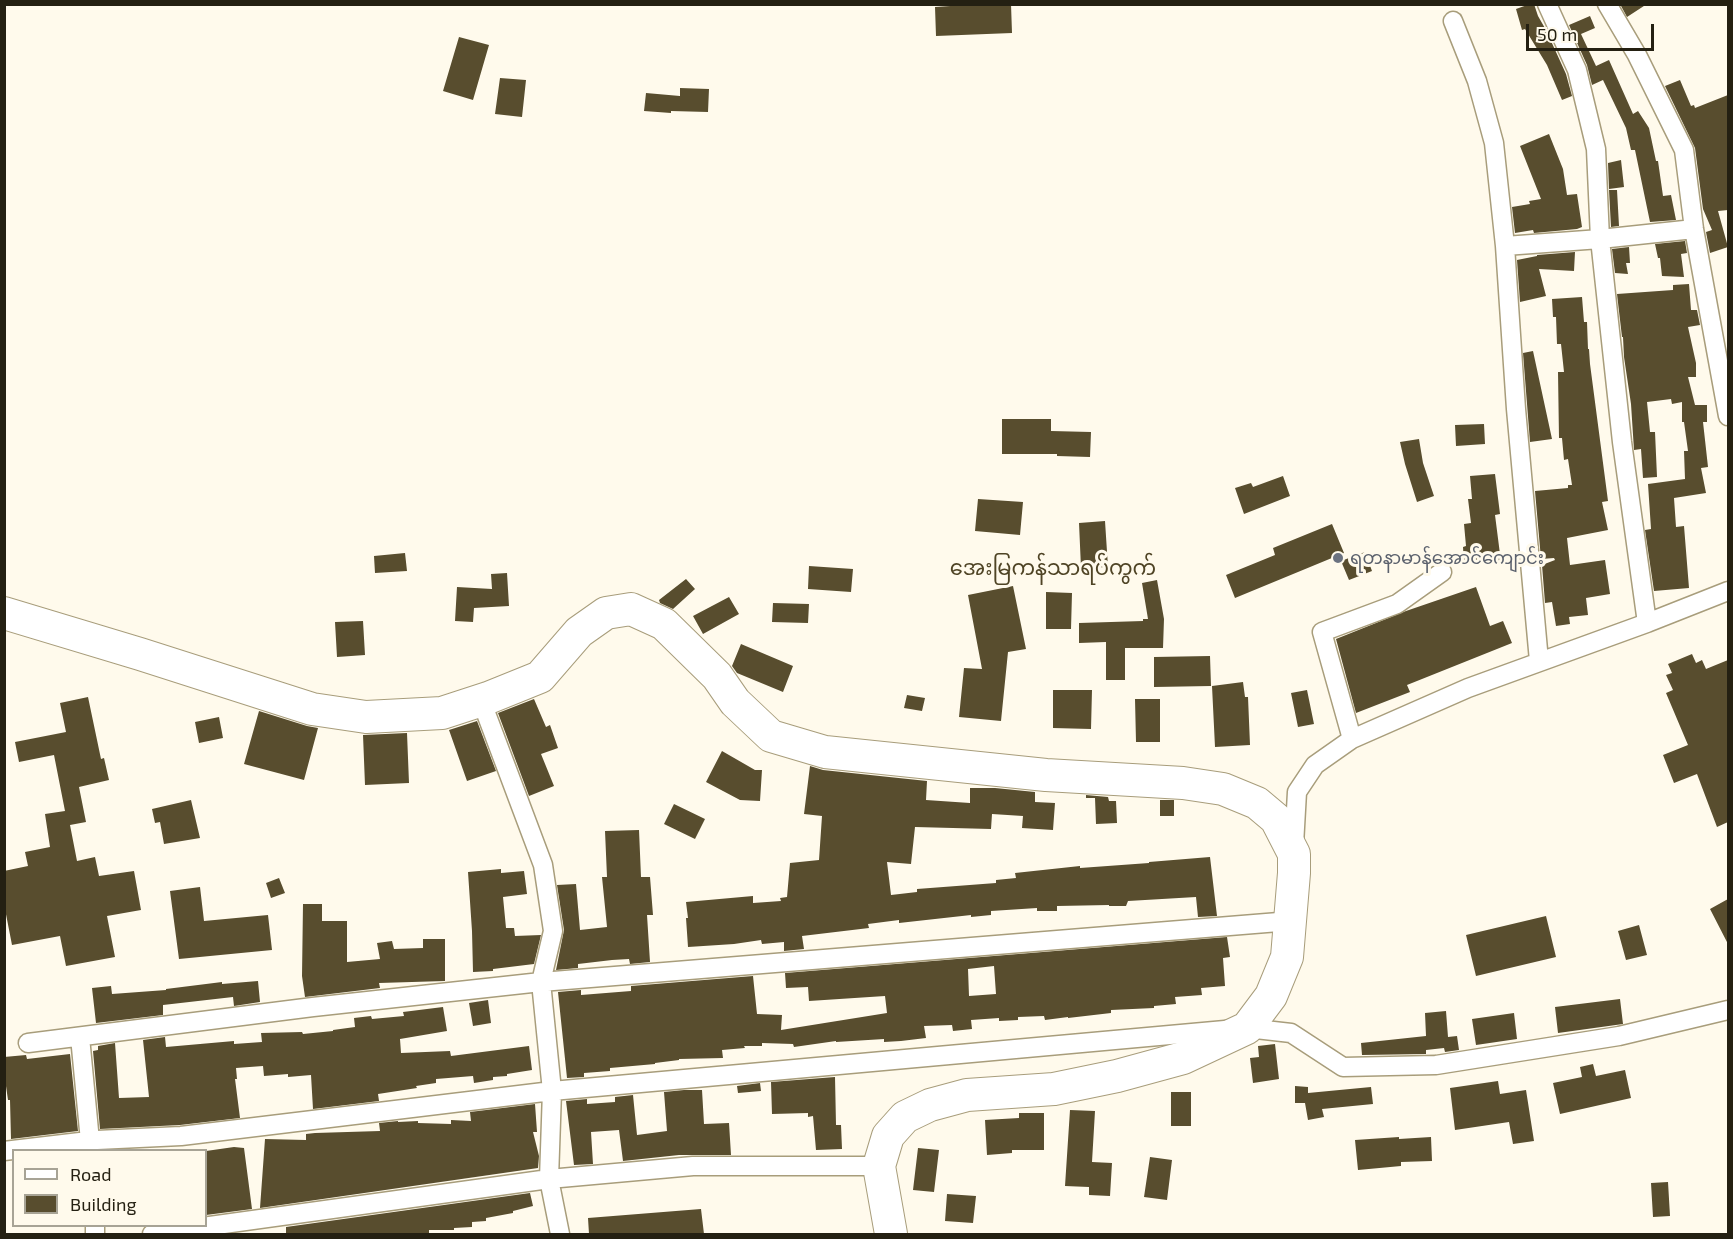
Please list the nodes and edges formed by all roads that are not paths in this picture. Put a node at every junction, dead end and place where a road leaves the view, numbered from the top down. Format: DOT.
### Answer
graph roads {
  1 [pos="1547,4"];
  2 [pos="1607,4"];
  3 [pos="1453,21"];
  4 [pos="1694,229"];
  5 [pos="1600,239"];
  6 [pos="1505,246"];
  7 [pos="1728,416"];
  8 [pos="1442,573"];
  9 [pos="1728,591"];
  10 [pos="4,613"];
  11 [pos="1647,623"];
  12 [pos="1539,662"];
  13 [pos="481,700"];
  14 [pos="1352,738"];
  15 [pos="1294,854"];
  16 [pos="1291,921"];
  17 [pos="541,982"];
  18 [pos="1728,1010"];
  19 [pos="1247,1028"];
  20 [pos="80,1037"];
  21 [pos="28,1043"];
  22 [pos="552,1091"];
  23 [pos="95,1144"];
  24 [pos="30,1149"];
  25 [pos="879,1166"];
  26 [pos="549,1179"];
  27 [pos="207,1226"];
  28 [pos="203,1227"];
  29 [pos="152,1234"];
  30 [pos="560,1234"];
  31 [pos="891,1234"];
  1 -- 5 [label="street"];
  2 -- 4 [label="street"];
  3 -- 6 [label="street"];
  4 -- 5 [label="street"];
  4 -- 7 [label="street"];
  5 -- 6 [label="street"];
  5 -- 11 [label="street"];
  6 -- 12 [label="street"];
  8 -- 14 [label="street"];
  9 -- 11 [label="street"];
  10 -- 13 [label="highway"];
  11 -- 12 [label="street"];
  12 -- 14 [label="street"];
  13 -- 15 [label="highway"];
  13 -- 17 [label="street"];
  14 -- 15 [label="street"];
  15 -- 16 [label="highway"];
  16 -- 17 [label="street"];
  16 -- 19 [label="highway"];
  17 -- 20 [label="street"];
  17 -- 22 [label="street"];
  18 -- 19 [label="street"];
  19 -- 22 [label="street"];
  19 -- 25 [label="highway"];
  20 -- 21 [label="street"];
  20 -- 23 [label="street"];
  22 -- 23 [label="street"];
  22 -- 26 [label="street"];
  23 -- 24 [label="street"];
  25 -- 26 [label="street"];
  25 -- 31 [label="highway"];
  26 -- 27 [label="street"];
  26 -- 30 [label="street"];
  28 -- 29 [label="street"];
}
